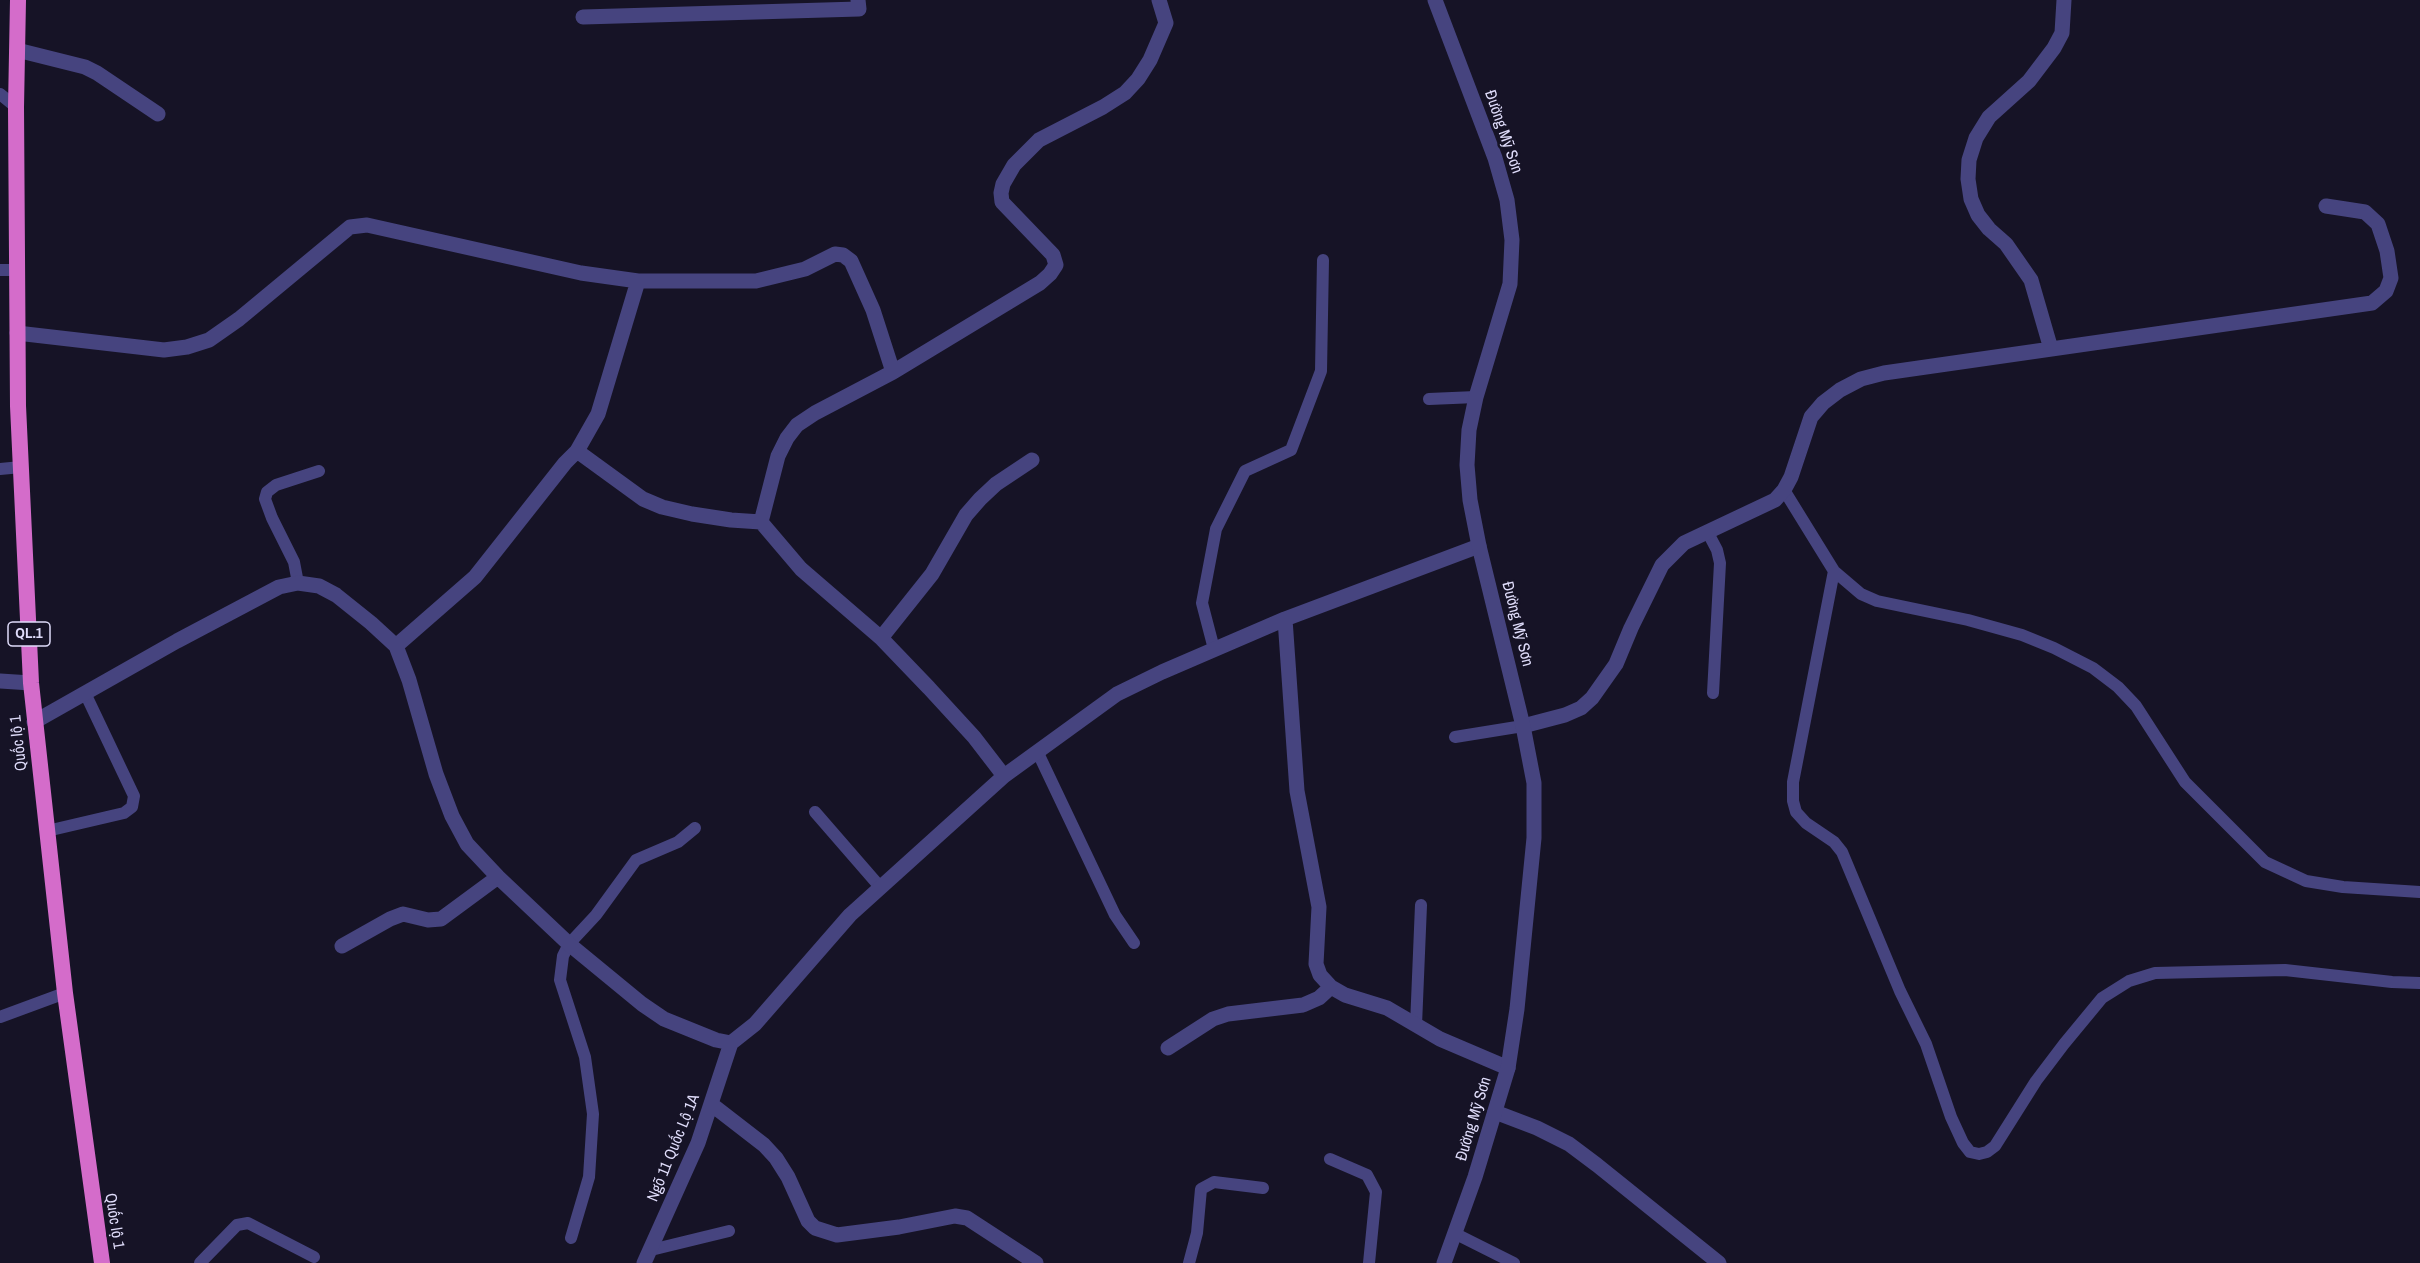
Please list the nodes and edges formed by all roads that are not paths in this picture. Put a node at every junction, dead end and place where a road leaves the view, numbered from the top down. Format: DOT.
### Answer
graph roads {
  1 [pos="18,0"];
  2 [pos="858,0"];
  3 [pos="1159,0"];
  4 [pos="1435,0"];
  5 [pos="2064,0"];
  6 [pos="583,17"];
  7 [pos="17,50"];
  8 [pos="0,94"];
  9 [pos="16,107"];
  10 [pos="158,114"];
  11 [pos="2326,206"];
  12 [pos="1323,260"];
  13 [pos="0,270"];
  14 [pos="17,270"];
  15 [pos="638,281"];
  16 [pos="17,333"];
  17 [pos="2051,349"];
  18 [pos="893,372"];
  19 [pos="1476,397"];
  20 [pos="1429,399"];
  21 [pos="577,451"];
  22 [pos="1032,460"];
  23 [pos="21,467"];
  24 [pos="0,469"];
  25 [pos="319,471"];
  26 [pos="1784,490"];
  27 [pos="761,522"];
  28 [pos="1707,531"];
  29 [pos="1479,546"];
  30 [pos="1834,571"];
  31 [pos="298,583"];
  32 [pos="1285,619"];
  33 [pos="881,638"];
  34 [pos="396,646"];
  35 [pos="1214,649"];
  36 [pos="0,681"];
  37 [pos="31,683"];
  38 [pos="85,693"];
  39 [pos="1713,693"];
  40 [pos="34,722"];
  41 [pos="1523,726"];
  42 [pos="1455,737"];
  43 [pos="1038,753"];
  44 [pos="1004,776"];
  45 [pos="815,812"];
  46 [pos="695,828"];
  47 [pos="47,831"];
  48 [pos="498,877"];
  49 [pos="881,888"];
  50 [pos="2420,892"];
  51 [pos="1421,905"];
  52 [pos="569,944"];
  53 [pos="1134,944"];
  54 [pos="342,946"];
  55 [pos="2420,983"];
  56 [pos="1331,987"];
  57 [pos="65,993"];
  58 [pos="0,1017"];
  59 [pos="1416,1025"];
  60 [pos="731,1042"];
  61 [pos="1168,1048"];
  62 [pos="1508,1068"];
  63 [pos="711,1104"];
  64 [pos="1495,1112"];
  65 [pos="1330,1159"];
  66 [pos="1263,1188"];
  67 [pos="729,1231"];
  68 [pos="1456,1234"];
  69 [pos="571,1238"];
  70 [pos="314,1257"];
  71 [pos="648,1257"];
  72 [pos="102,1263"];
  73 [pos="200,1263"];
  74 [pos="1036,1263"];
  75 [pos="1189,1263"];
  76 [pos="1369,1263"];
  77 [pos="1444,1263"];
  78 [pos="1514,1263"];
  79 [pos="1719,1263"];
  1 -- 7 [label="highway, Quốc lộ 1 / QL.1"];
  2 -- 6 [label="street"];
  3 -- 18 [label="street"];
  4 -- 19 [label="street, Đường Mỹ Sơn"];
  5 -- 17 [label="street"];
  7 -- 9 [label="highway, Quốc lộ 1 / QL.1"];
  7 -- 10 [label="street"];
  8 -- 9 [label="lane"];
  9 -- 14 [label="highway, Quốc lộ 1 / QL.1"];
  11 -- 17 [label="street"];
  12 -- 35 [label="lane"];
  13 -- 14 [label="lane"];
  14 -- 16 [label="highway, Quốc lộ 1 / QL.1"];
  15 -- 16 [label="street"];
  15 -- 18 [label="street"];
  15 -- 21 [label="street"];
  16 -- 23 [label="highway, Quốc lộ 1 / QL.1"];
  17 -- 26 [label="street"];
  18 -- 27 [label="street"];
  19 -- 20 [label="lane"];
  19 -- 29 [label="street, Đường Mỹ Sơn"];
  21 -- 27 [label="street"];
  21 -- 34 [label="street"];
  22 -- 33 [label="street"];
  23 -- 24 [label="lane"];
  23 -- 37 [label="highway, Quốc lộ 1 / QL.1"];
  25 -- 31 [label="lane"];
  26 -- 28 [label="street"];
  26 -- 30 [label="lane"];
  27 -- 33 [label="street"];
  28 -- 39 [label="lane"];
  28 -- 41 [label="street"];
  29 -- 32 [label="street"];
  29 -- 41 [label="street, Đường Mỹ Sơn"];
  30 -- 50 [label="lane"];
  30 -- 55 [label="lane"];
  31 -- 34 [label="street"];
  31 -- 38 [label="street"];
  32 -- 35 [label="street"];
  32 -- 56 [label="street"];
  33 -- 44 [label="street"];
  34 -- 48 [label="street"];
  35 -- 43 [label="street"];
  36 -- 37 [label="street"];
  37 -- 40 [label="highway, Quốc lộ 1 / QL.1"];
  38 -- 40 [label="street"];
  38 -- 47 [label="lane"];
  40 -- 47 [label="highway, Quốc lộ 1 / QL.1"];
  41 -- 42 [label="lane"];
  41 -- 62 [label="street, Đường Mỹ Sơn"];
  43 -- 44 [label="street"];
  43 -- 53 [label="lane"];
  44 -- 49 [label="street"];
  45 -- 49 [label="lane"];
  46 -- 52 [label="lane"];
  47 -- 57 [label="highway, Quốc lộ 1 / QL.1"];
  48 -- 52 [label="street"];
  48 -- 54 [label="street"];
  49 -- 60 [label="street"];
  51 -- 59 [label="lane"];
  52 -- 60 [label="street"];
  52 -- 69 [label="lane"];
  56 -- 59 [label="street"];
  56 -- 61 [label="street"];
  57 -- 58 [label="lane"];
  57 -- 72 [label="highway, Quốc lộ 1 / QL.1"];
  59 -- 62 [label="street"];
  60 -- 63 [label="street, Ngõ 11 Quốc Lộ 1A"];
  62 -- 64 [label="street, Đường Mỹ Sơn"];
  63 -- 71 [label="street, Ngõ 11 Quốc Lộ 1A"];
  63 -- 74 [label="street"];
  64 -- 68 [label="street, Đường Mỹ Sơn"];
  64 -- 79 [label="street"];
  65 -- 76 [label="lane"];
  66 -- 75 [label="lane"];
  67 -- 71 [label="lane"];
  68 -- 77 [label="street, Đường Mỹ Sơn"];
  68 -- 78 [label="lane"];
  70 -- 73 [label="lane"];
}
